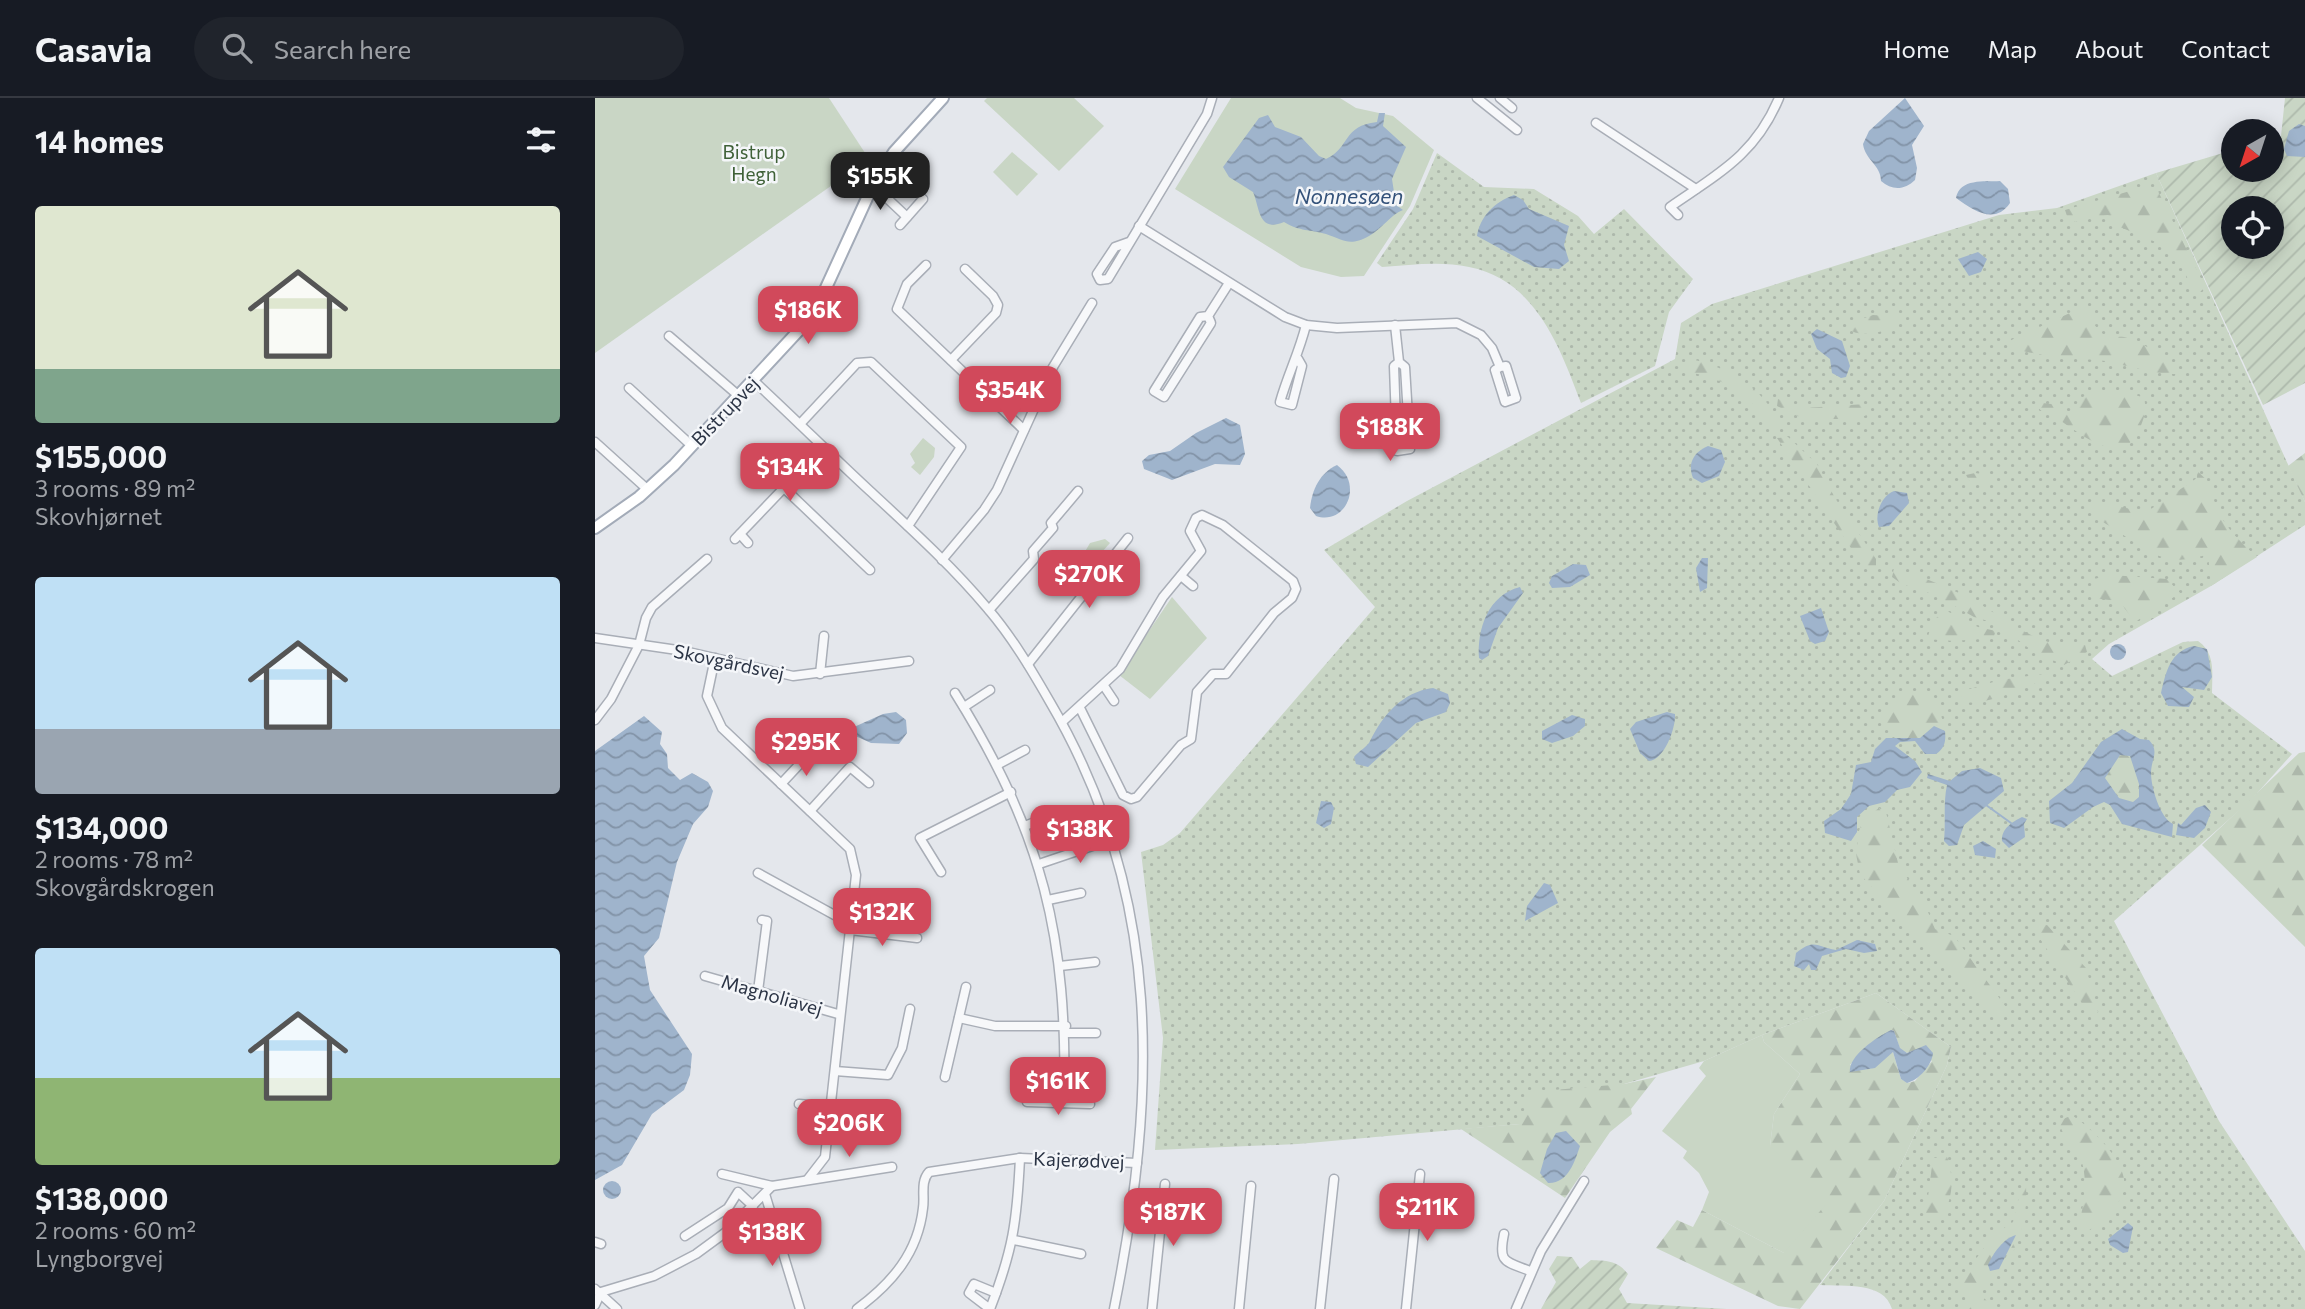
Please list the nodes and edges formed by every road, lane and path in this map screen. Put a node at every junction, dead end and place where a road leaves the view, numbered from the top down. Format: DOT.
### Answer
graph roads {
  1 [pos="943,98"];
  2 [pos="1212,98"];
  3 [pos="1478,98"];
  4 [pos="1500,98"];
  5 [pos="1779,98"];
  6 [pos="1512,108"];
  7 [pos="1596,123"];
  8 [pos="1517,130"];
  9 [pos="873,185"];
  10 [pos="1696,189"];
  11 [pos="923,199"];
  12 [pos="1678,215"];
  13 [pos="907,216"];
  14 [pos="900,225"];
  15 [pos="1139,226"];
  16 [pos="1129,242"];
  17 [pos="926,265"];
  18 [pos="964,269"];
  19 [pos="1229,283"];
  20 [pos="1092,303"];
  21 [pos="1208,316"];
  22 [pos="1306,324"];
  23 [pos="1395,325"];
  24 [pos="669,336"];
  25 [pos="1297,359"];
  26 [pos="951,360"];
  27 [pos="1399,362"];
  28 [pos="1500,367"];
  29 [pos="754,381"];
  30 [pos="629,388"];
  31 [pos="739,396"];
  32 [pos="800,424"];
  33 [pos="1024,430"];
  34 [pos="595,442"];
  35 [pos="692,446"];
  36 [pos="823,447"];
  37 [pos="784,488"];
  38 [pos="647,489"];
  39 [pos="1078,491"];
  40 [pos="908,526"];
  41 [pos="595,528"];
  42 [pos="1128,538"];
  43 [pos="748,543"];
  44 [pos="707,559"];
  45 [pos="942,560"];
  46 [pos="870,570"];
  47 [pos="1181,576"];
  48 [pos="1193,586"];
  49 [pos="989,610"];
  50 [pos="824,636"];
  51 [pos="595,638"];
  52 [pos="639,645"];
  53 [pos="715,659"];
  54 [pos="909,661"];
  55 [pos="1028,664"];
  56 [pos="820,674"];
  57 [pos="1104,686"];
  58 [pos="990,690"];
  59 [pos="955,693"];
  60 [pos="1114,701"];
  61 [pos="964,707"];
  62 [pos="1080,708"];
  63 [pos="595,720"];
  64 [pos="1062,722"];
  65 [pos="1025,750"];
  66 [pos="810,752"];
  67 [pos="997,765"];
  68 [pos="869,783"];
  69 [pos="781,784"];
  70 [pos="1011,792"];
  71 [pos="810,810"];
  72 [pos="1054,814"];
  73 [pos="1024,826"];
  74 [pos="1113,839"];
  75 [pos="1038,864"];
  76 [pos="941,872"];
  77 [pos="758,873"];
  78 [pos="1081,893"];
  79 [pos="1048,900"];
  80 [pos="851,919"];
  81 [pos="762,920"];
  82 [pos="850,930"];
  83 [pos="917,937"];
  84 [pos="1095,962"];
  85 [pos="1060,966"];
  86 [pos="705,976"];
  87 [pos="966,987"];
  88 [pos="758,991"];
  89 [pos="910,1009"];
  90 [pos="838,1014"];
  91 [pos="959,1018"];
  92 [pos="1065,1029"];
  93 [pos="1096,1033"];
  94 [pos="835,1071"];
  95 [pos="945,1077"];
  96 [pos="1027,1102"];
  97 [pos="1064,1103"];
  98 [pos="799,1104"];
  99 [pos="1090,1104"];
  100 [pos="831,1107"];
  101 [pos="1020,1158"];
  102 [pos="1137,1163"];
  103 [pos="892,1167"];
  104 [pos="722,1174"];
  105 [pos="1420,1174"];
  106 [pos="808,1179"];
  107 [pos="1333,1179"];
  108 [pos="1584,1181"];
  109 [pos="1165,1184"];
  110 [pos="772,1186"];
  111 [pos="1251,1186"];
  112 [pos="765,1194"];
  113 [pos="753,1206"];
  114 [pos="1503,1234"];
  115 [pos="685,1236"];
  116 [pos="1014,1240"];
  117 [pos="1081,1254"];
  118 [pos="1530,1271"];
  119 [pos="598,1290"];
  120 [pos="996,1293"];
  121 [pos="595,1305"];
  122 [pos="617,1309"];
  123 [pos="800,1309"];
  124 [pos="856,1309"];
  125 [pos="990,1309"];
  126 [pos="1114,1309"];
  127 [pos="1152,1309"];
  128 [pos="1239,1309"];
  129 [pos="1320,1309"];
  130 [pos="1406,1309"];
  131 [pos="1516,1309"];
  1 -- 9 [label="main road, Bistrupvej"];
  2 -- 15 [label="street"];
  3 -- 8 [label="street"];
  4 -- 6 [label="street"];
  5 -- 10 [label="street"];
  7 -- 10 [label="street"];
  9 -- 13 [label="street"];
  9 -- 29 [label="main road, Bistrupvej"];
  10 -- 12 [label="street"];
  11 -- 13 [label="street"];
  13 -- 14 [label="street"];
  15 -- 16 [label="street"];
  15 -- 19 [label="street"];
  16 -- 16 [label="street"];
  17 -- 26 [label="street"];
  18 -- 26 [label="street"];
  19 -- 21 [label="street"];
  19 -- 22 [label="street"];
  20 -- 33 [label="street"];
  21 -- 21 [label="street"];
  22 -- 23 [label="street"];
  22 -- 25 [label="street"];
  23 -- 27 [label="street"];
  23 -- 28 [label="street"];
  24 -- 31 [label="street"];
  25 -- 25 [label="street"];
  26 -- 33 [label="street"];
  27 -- 27 [label="street"];
  29 -- 31 [label="main road, Bistrupvej"];
  29 -- 32 [label="street"];
  30 -- 35 [label="street"];
  31 -- 35 [label="main road, Bistrupvej"];
  32 -- 36 [label="street"];
  32 -- 40 [label="street"];
  33 -- 45 [label="street"];
  34 -- 38 [label="street"];
  35 -- 38 [label="main road, Bistrupvej"];
  36 -- 37 [label="street"];
  36 -- 40 [label="street"];
  37 -- 43 [label="street"];
  37 -- 46 [label="street"];
  38 -- 41 [label="main road, Bistrupvej"];
  39 -- 49 [label="street"];
  40 -- 45 [label="street"];
  42 -- 55 [label="street"];
  44 -- 52 [label="street"];
  45 -- 49 [label="street"];
  47 -- 48 [label="street"];
  47 -- 57 [label="street"];
  47 -- 62 [label="street"];
  49 -- 55 [label="street"];
  50 -- 56 [label="street"];
  51 -- 52 [label="street, Skovgårdsvej"];
  52 -- 53 [label="street, Skovgårdsvej"];
  52 -- 63 [label="street"];
  53 -- 56 [label="street, Skovgårdsvej"];
  53 -- 69 [label="street"];
  54 -- 56 [label="street, Skovgårdsvej"];
  55 -- 64 [label="street"];
  57 -- 60 [label="street"];
  57 -- 62 [label="street"];
  58 -- 61 [label="street"];
  59 -- 61 [label="street"];
  61 -- 67 [label="street"];
  62 -- 64 [label="street"];
  64 -- 74 [label="street"];
  65 -- 67 [label="street"];
  66 -- 69 [label="street"];
  67 -- 70 [label="street"];
  68 -- 71 [label="street"];
  69 -- 71 [label="street"];
  70 -- 73 [label="street"];
  70 -- 76 [label="street"];
  71 -- 80 [label="street"];
  72 -- 73 [label="street"];
  73 -- 75 [label="street"];
  74 -- 75 [label="street"];
  74 -- 102 [label="street"];
  75 -- 79 [label="street"];
  77 -- 80 [label="street"];
  78 -- 79 [label="street"];
  79 -- 85 [label="street"];
  80 -- 82 [label="street"];
  81 -- 88 [label="street"];
  82 -- 83 [label="street"];
  82 -- 90 [label="street"];
  84 -- 85 [label="street"];
  85 -- 92 [label="street"];
  86 -- 88 [label="street, Magnoliavej"];
  87 -- 91 [label="street"];
  88 -- 90 [label="street, Magnoliavej"];
  89 -- 94 [label="street"];
  90 -- 94 [label="street"];
  91 -- 92 [label="street"];
  91 -- 95 [label="street"];
  92 -- 93 [label="street"];
  92 -- 97 [label="street"];
  94 -- 100 [label="street"];
  96 -- 97 [label="street"];
  97 -- 99 [label="street"];
  98 -- 100 [label="street"];
  100 -- 106 [label="street"];
  101 -- 102 [label="street, Kajerødvej"];
  101 -- 116 [label="street, Kajerødvej"];
  101 -- 124 [label="street, Kajerødvej"];
  102 -- 126 [label="street"];
  103 -- 106 [label="street"];
  104 -- 110 [label="street"];
  105 -- 130 [label="street"];
  106 -- 110 [label="street"];
  107 -- 129 [label="street"];
  108 -- 118 [label="street"];
  109 -- 127 [label="street"];
  110 -- 112 [label="street"];
  111 -- 128 [label="street"];
  112 -- 113 [label="street"];
  112 -- 123 [label="street"];
  113 -- 115 [label="street"];
  113 -- 119 [label="street"];
  114 -- 118 [label="street"];
  116 -- 117 [label="street"];
  116 -- 120 [label="street, Kajerødvej"];
  118 -- 131 [label="street"];
  119 -- 121 [label="street"];
  119 -- 122 [label="street"];
  120 -- 125 [label="street, Kajerødvej"];
  120 -- 125 [label="street, Kajerødvej"];
}
